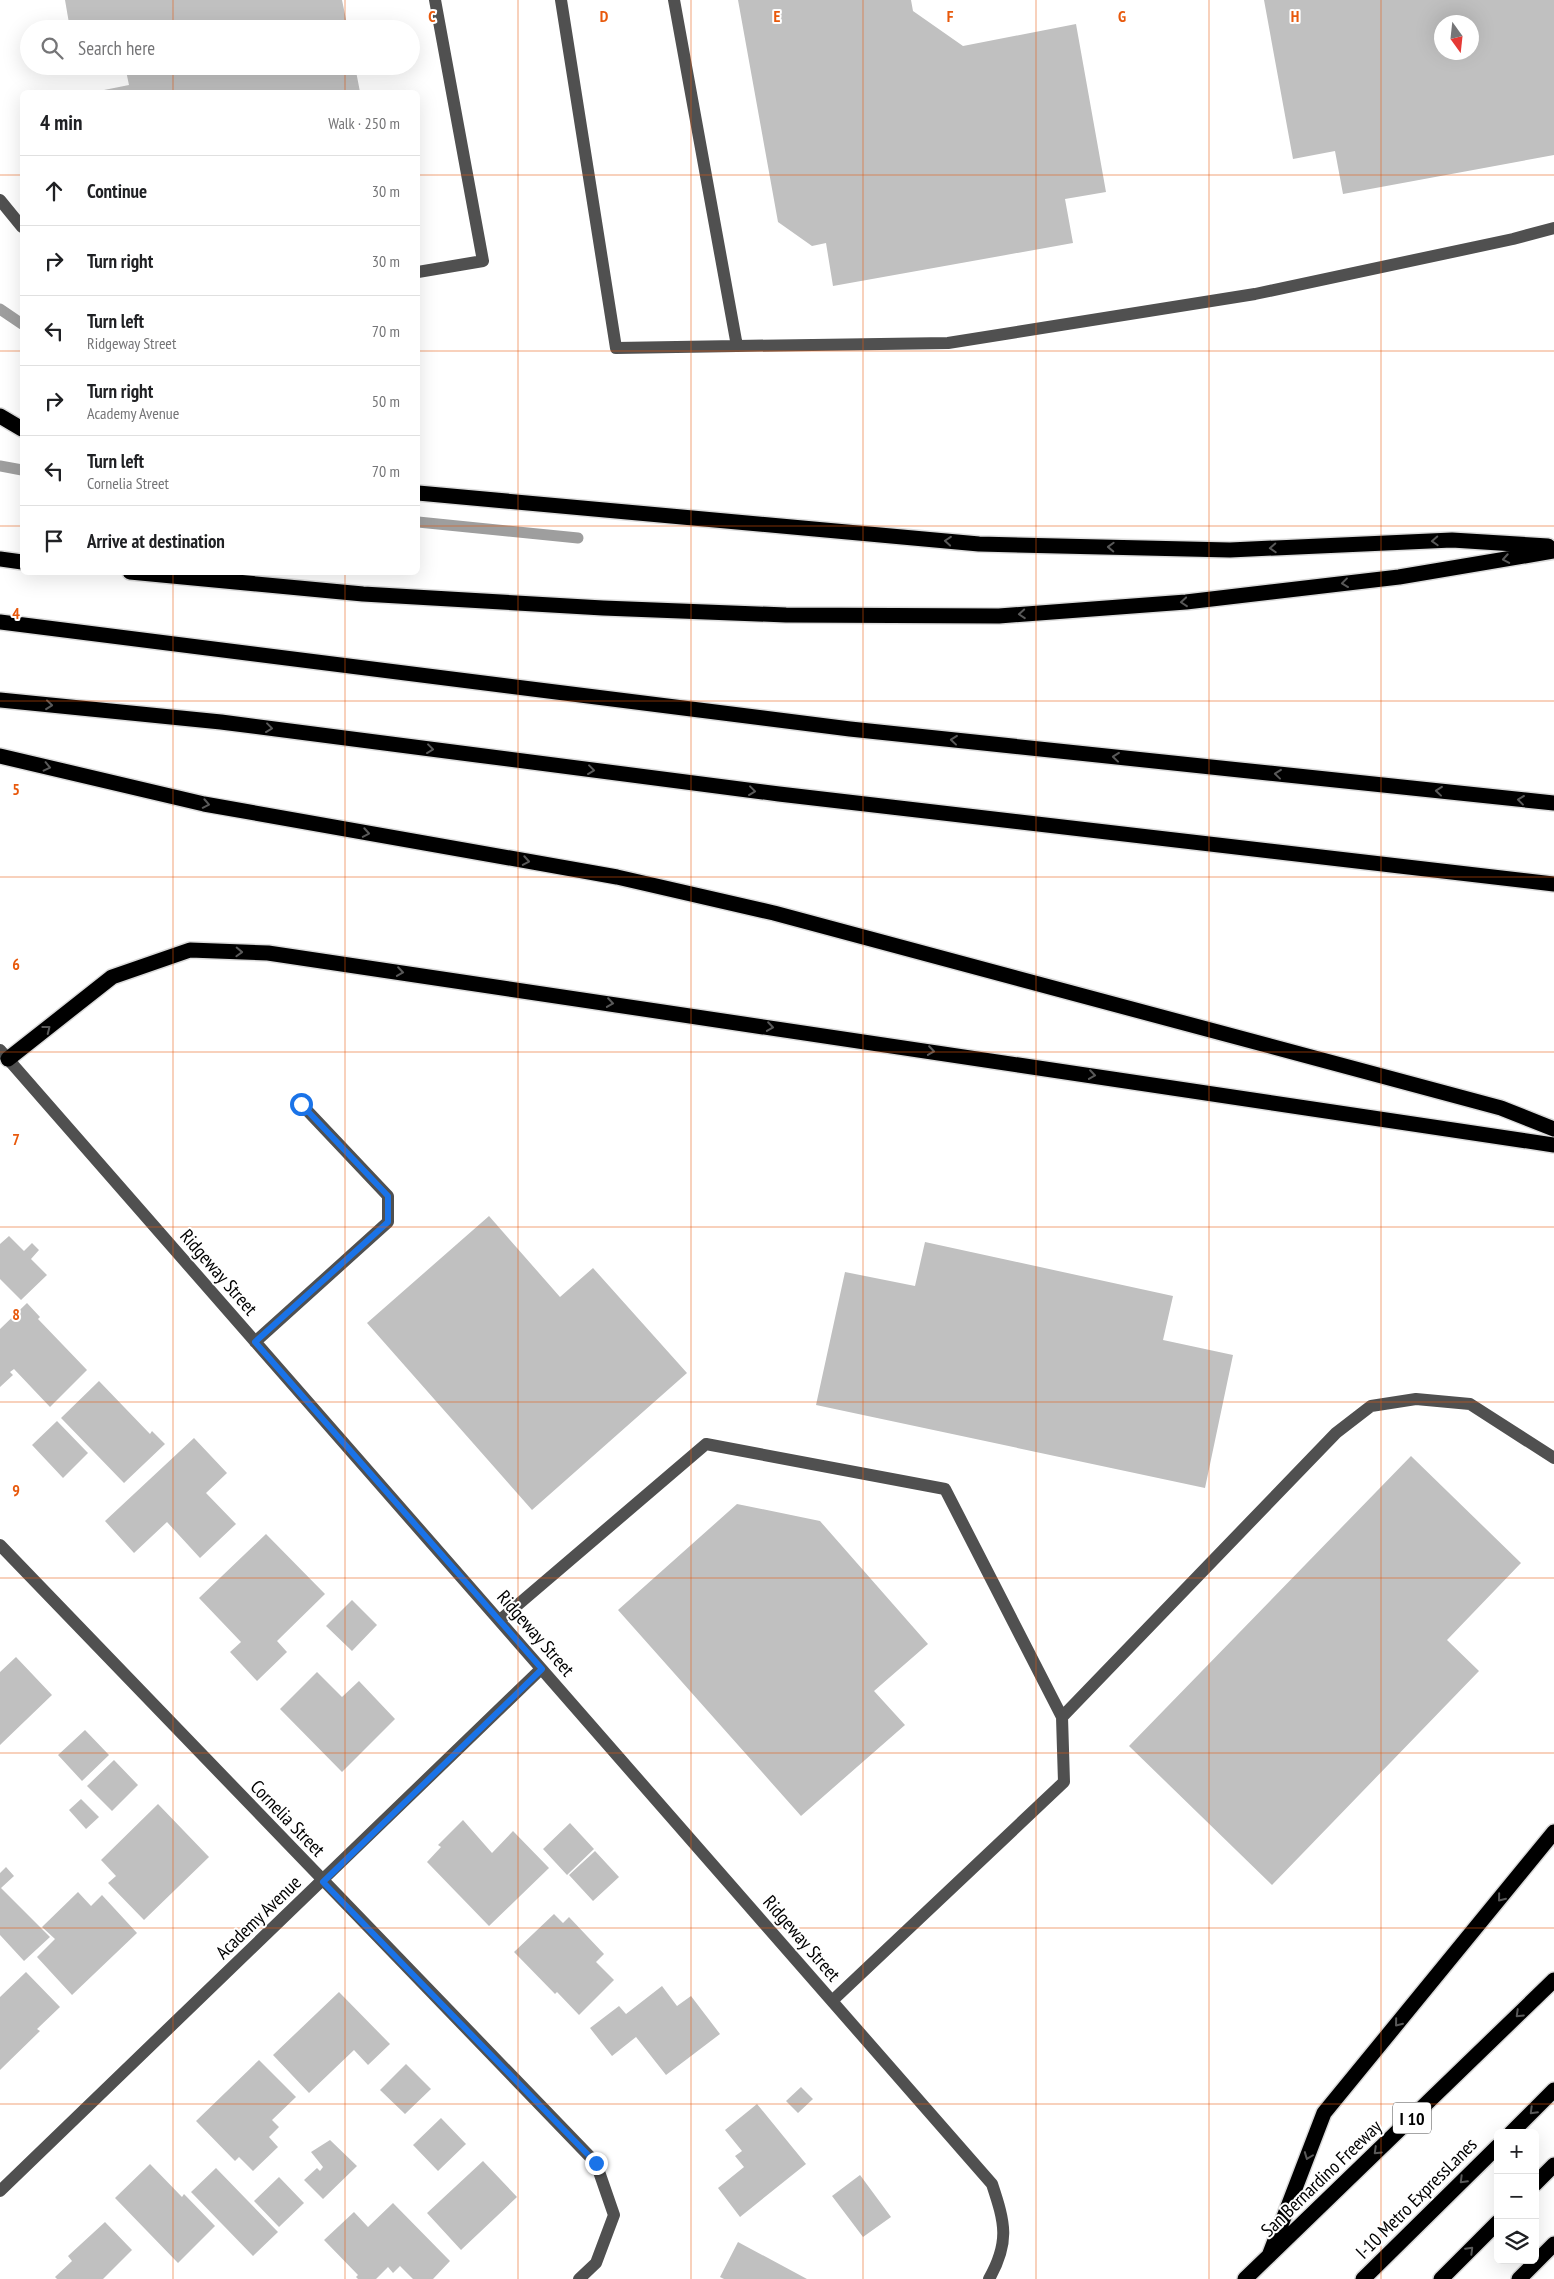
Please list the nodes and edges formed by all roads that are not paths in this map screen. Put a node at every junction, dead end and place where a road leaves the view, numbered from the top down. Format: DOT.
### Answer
graph roads {
  1 [pos="435,0"];
  2 [pos="561,0"];
  3 [pos="674,0"];
  4 [pos="0,200"];
  5 [pos="20,224"];
  6 [pos="1554,228"];
  7 [pos="420,272"];
  8 [pos="737,346"];
  9 [pos="0,416"];
  10 [pos="20,428"];
  11 [pos="420,493"];
  12 [pos="1554,546"];
  13 [pos="1554,551"];
  14 [pos="0,560"];
  15 [pos="20,562"];
  16 [pos="162,575"];
  17 [pos="0,622"];
  18 [pos="0,700"];
  19 [pos="0,756"];
  20 [pos="1554,803"];
  21 [pos="1554,884"];
  22 [pos="4,1054"];
  23 [pos="301,1104"];
  24 [pos="1554,1129"];
  25 [pos="1554,1144"];
  26 [pos="255,1342"];
  27 [pos="1554,1458"];
  28 [pos="0,1545"];
  29 [pos="500,1620"];
  30 [pos="542,1669"];
  31 [pos="1062,1717"];
  32 [pos="1554,1832"];
  33 [pos="323,1882"];
  34 [pos="1554,1980"];
  35 [pos="832,2001"];
  36 [pos="1554,2090"];
  37 [pos="1515,2129"];
  38 [pos="1494,2150"];
  39 [pos="1554,2165"];
  40 [pos="1539,2180"];
  41 [pos="0,2191"];
  42 [pos="1494,2226"];
  43 [pos="1554,2244"];
  44 [pos="1270,2256"];
  45 [pos="580,2279"];
  46 [pos="990,2279"];
  47 [pos="1245,2279"];
  48 [pos="1363,2279"];
  49 [pos="1441,2279"];
  50 [pos="1520,2279"];
  1 -- 7 [label="street"];
  2 -- 8 [label="street"];
  3 -- 8 [label="street"];
  4 -- 5 [label="street"];
  6 -- 8 [label="street"];
  9 -- 10 [label="highway"];
  12 -- 11 [label="highway, one-way"];
  13 -- 16 [label="highway, one-way"];
  14 -- 15 [label="highway"];
  20 -- 17 [label="highway, one-way"];
  18 -- 21 [label="highway, one-way"];
  19 -- 24 [label="highway, one-way"];
  22 -- 25 [label="highway, one-way"];
  22 -- 26 [label="street, Ridgeway Street"];
  23 -- 26 [label="street"];
  26 -- 29 [label="street, Ridgeway Street"];
  27 -- 31 [label="street"];
  28 -- 33 [label="street, Cornelia Street"];
  29 -- 30 [label="street, Ridgeway Street"];
  29 -- 31 [label="street"];
  30 -- 33 [label="street, Academy Avenue"];
  30 -- 35 [label="street, Ridgeway Street"];
  31 -- 35 [label="street"];
  32 -- 44 [label="highway, one-way"];
  33 -- 41 [label="street, Academy Avenue"];
  33 -- 45 [label="street, Cornelia Street"];
  34 -- 44 [label="highway, San Bernardino Freeway / I 10, one-way"];
  35 -- 46 [label="street, Ridgeway Street"];
  36 -- 37 [label="highway, one-way"];
  38 -- 48 [label="highway, I-10 Metro ExpressLanes, one-way"];
  39 -- 40 [label="highway"];
  49 -- 42 [label="highway, one-way"];
  43 -- 50 [label="highway"];
  44 -- 47 [label="highway, San Bernardino Freeway / I 10"];
}
